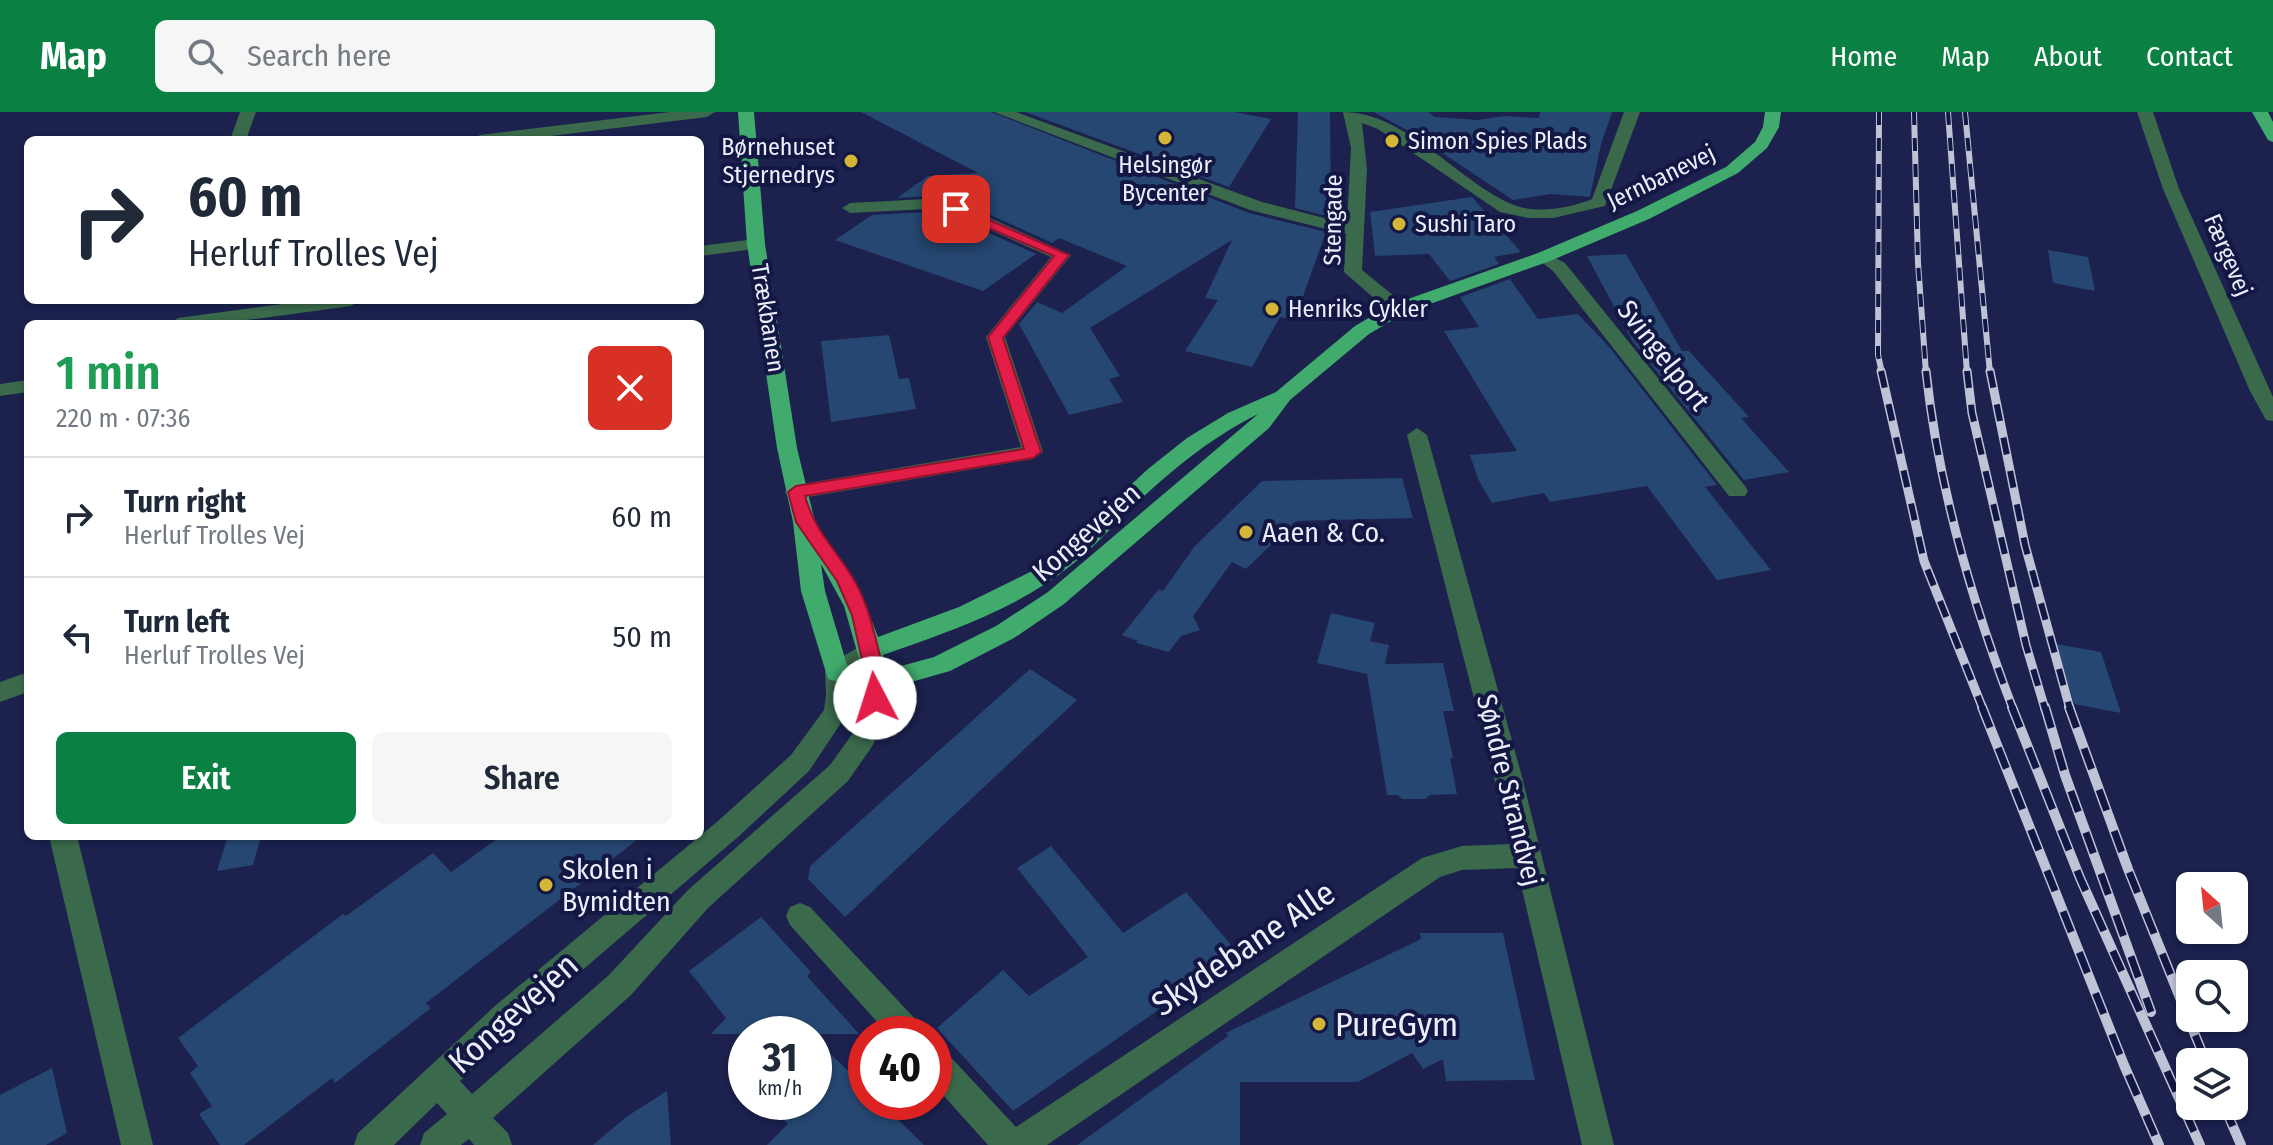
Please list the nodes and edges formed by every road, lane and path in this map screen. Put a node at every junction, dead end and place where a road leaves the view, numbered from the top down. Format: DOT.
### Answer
graph roads {
  1 [pos="248,112"];
  2 [pos="707,112"];
  3 [pos="746,112"];
  4 [pos="1002,112"];
  5 [pos="1632,112"];
  6 [pos="1773,112"];
  7 [pos="2145,112"];
  8 [pos="2260,112"];
  9 [pos="1352,113"];
  10 [pos="239,136"];
  11 [pos="512,136"];
  12 [pos="2273,137"];
  13 [pos="850,208"];
  14 [pos="1353,231"];
  15 [pos="756,244"];
  16 [pos="704,250"];
  17 [pos="1544,257"];
  18 [pos="322,304"];
  19 [pos="1398,309"];
  20 [pos="207,320"];
  21 [pos="24,387"];
  22 [pos="0,390"];
  23 [pos="1283,396"];
  24 [pos="2273,415"];
  25 [pos="1417,435"];
  26 [pos="1737,491"];
  27 [pos="796,492"];
  28 [pos="804,522"];
  29 [pos="869,650"];
  30 [pos="837,672"];
  31 [pos="876,682"];
  32 [pos="24,683"];
  33 [pos="0,692"];
  34 [pos="64,840"];
  35 [pos="1526,856"];
  36 [pos="800,916"];
  37 [pos="892,1016"];
  38 [pos="438,1080"];
  39 [pos="952,1082"];
  40 [pos="471,1116"];
  41 [pos="137,1145"];
  42 [pos="370,1145"];
  43 [pos="436,1145"];
  44 [pos="496,1145"];
  45 [pos="1010,1145"];
  46 [pos="1018,1145"];
  47 [pos="1598,1145"];
  1 -- 10 [label="street"];
  2 -- 11 [label="street"];
  3 -- 15 [label="main road, Trækbanen"];
  4 -- 14 [label="street"];
  5 -- 9 [label="street"];
  6 -- 17 [label="main road, Jernbanevej"];
  7 -- 24 [label="street, Færgevej"];
  8 -- 12 [label="main road"];
  9 -- 14 [label="street, Stengade"];
  13 -- 27 [label="street"];
  14 -- 19 [label="street, Stengade"];
  15 -- 16 [label="street"];
  15 -- 27 [label="main road, Trækbanen"];
  17 -- 19 [label="main road, Kongevejen"];
  17 -- 26 [label="street, Svingelport"];
  18 -- 20 [label="street"];
  19 -- 23 [label="main road, Kongevejen"];
  21 -- 22 [label="street"];
  23 -- 29 [label="main road, Kongevejen"];
  23 -- 31 [label="main road, Kongevejen"];
  25 -- 35 [label="street, Søndre Strandvej"];
  27 -- 28 [label="main road, Trækbanen"];
  28 -- 29 [label="main road, Trækbanen"];
  28 -- 30 [label="main road, Trækbanen"];
  29 -- 30 [label="street, Kongevejen"];
  29 -- 31 [label="main road, Trækbanen"];
  30 -- 31 [label="main road, Kongevejen"];
  30 -- 38 [label="street, Kongevejen"];
  31 -- 40 [label="street, Kongevejen"];
  32 -- 33 [label="street"];
  34 -- 41 [label="street"];
  35 -- 46 [label="street, Skydebane Alle"];
  35 -- 47 [label="street, Søndre Strandvej"];
  36 -- 37 [label="street"];
  38 -- 40 [label="street"];
  38 -- 42 [label="street, Kongevejen"];
  39 -- 45 [label="street"];
  40 -- 43 [label="street, Kongevejen"];
  40 -- 44 [label="street"];
}
